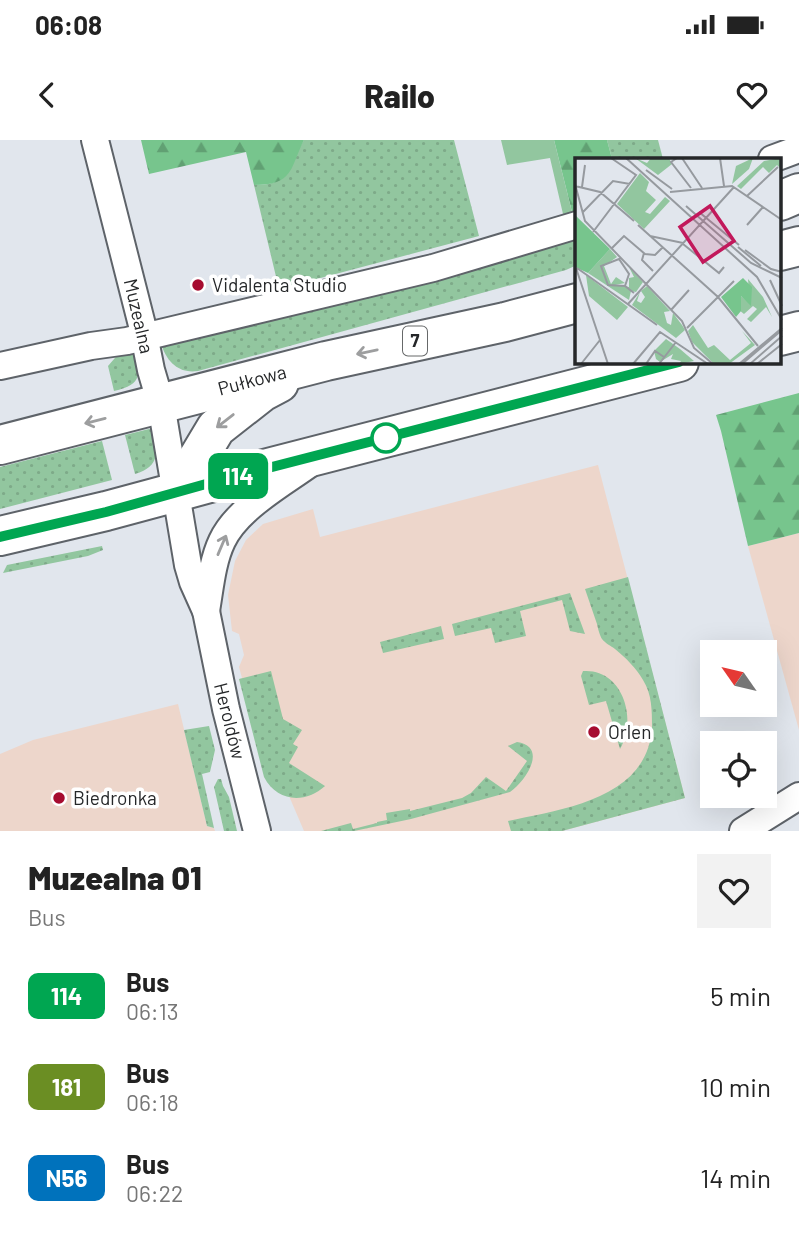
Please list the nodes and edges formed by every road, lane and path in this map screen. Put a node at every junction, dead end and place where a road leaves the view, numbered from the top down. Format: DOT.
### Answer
graph roads {
  1 [pos="95,140"];
  2 [pos="799,149"];
  3 [pos="775,158"];
  4 [pos="799,193"];
  5 [pos="782,200"];
  6 [pos="575,226"];
  7 [pos="799,246"];
  8 [pos="782,250"];
  9 [pos="575,291"];
  10 [pos="575,304"];
  11 [pos="505,322"];
  12 [pos="799,331"];
  13 [pos="782,335"];
  14 [pos="144,337"];
  15 [pos="326,361"];
  16 [pos="671,364"];
  17 [pos="0,366"];
  18 [pos="161,404"];
  19 [pos="0,446"];
  20 [pos="323,454"];
  21 [pos="177,493"];
  22 [pos="0,536"];
  23 [pos="206,611"];
  24 [pos="799,796"];
  25 [pos="257,831"];
  26 [pos="743,831"];
  1 -- 14 [label="street, Muzealna"];
  2 -- 3 [label="street"];
  4 -- 5 [label="highway"];
  6 -- 14 [label="street"];
  7 -- 8 [label="highway"];
  9 -- 11 [label="highway"];
  10 -- 11 [label="highway, 7"];
  11 -- 15 [label="highway, Pułkowa / 7, one-way"];
  12 -- 13 [label="highway"];
  14 -- 17 [label="street"];
  14 -- 18 [label="street, Muzealna"];
  15 -- 18 [label="highway, Pułkowa / 7"];
  15 -- 21 [label="highway, one-way"];
  16 -- 20 [label="highway"];
  18 -- 19 [label="highway, Pułkowa / 7, one-way"];
  18 -- 21 [label="street, Muzealna"];
  20 -- 21 [label="highway"];
  23 -- 20 [label="street, Heroldów, one-way"];
  21 -- 22 [label="highway"];
  21 -- 23 [label="street, Heroldów"];
  23 -- 25 [label="street, Heroldów"];
  24 -- 26 [label="street"];
}
